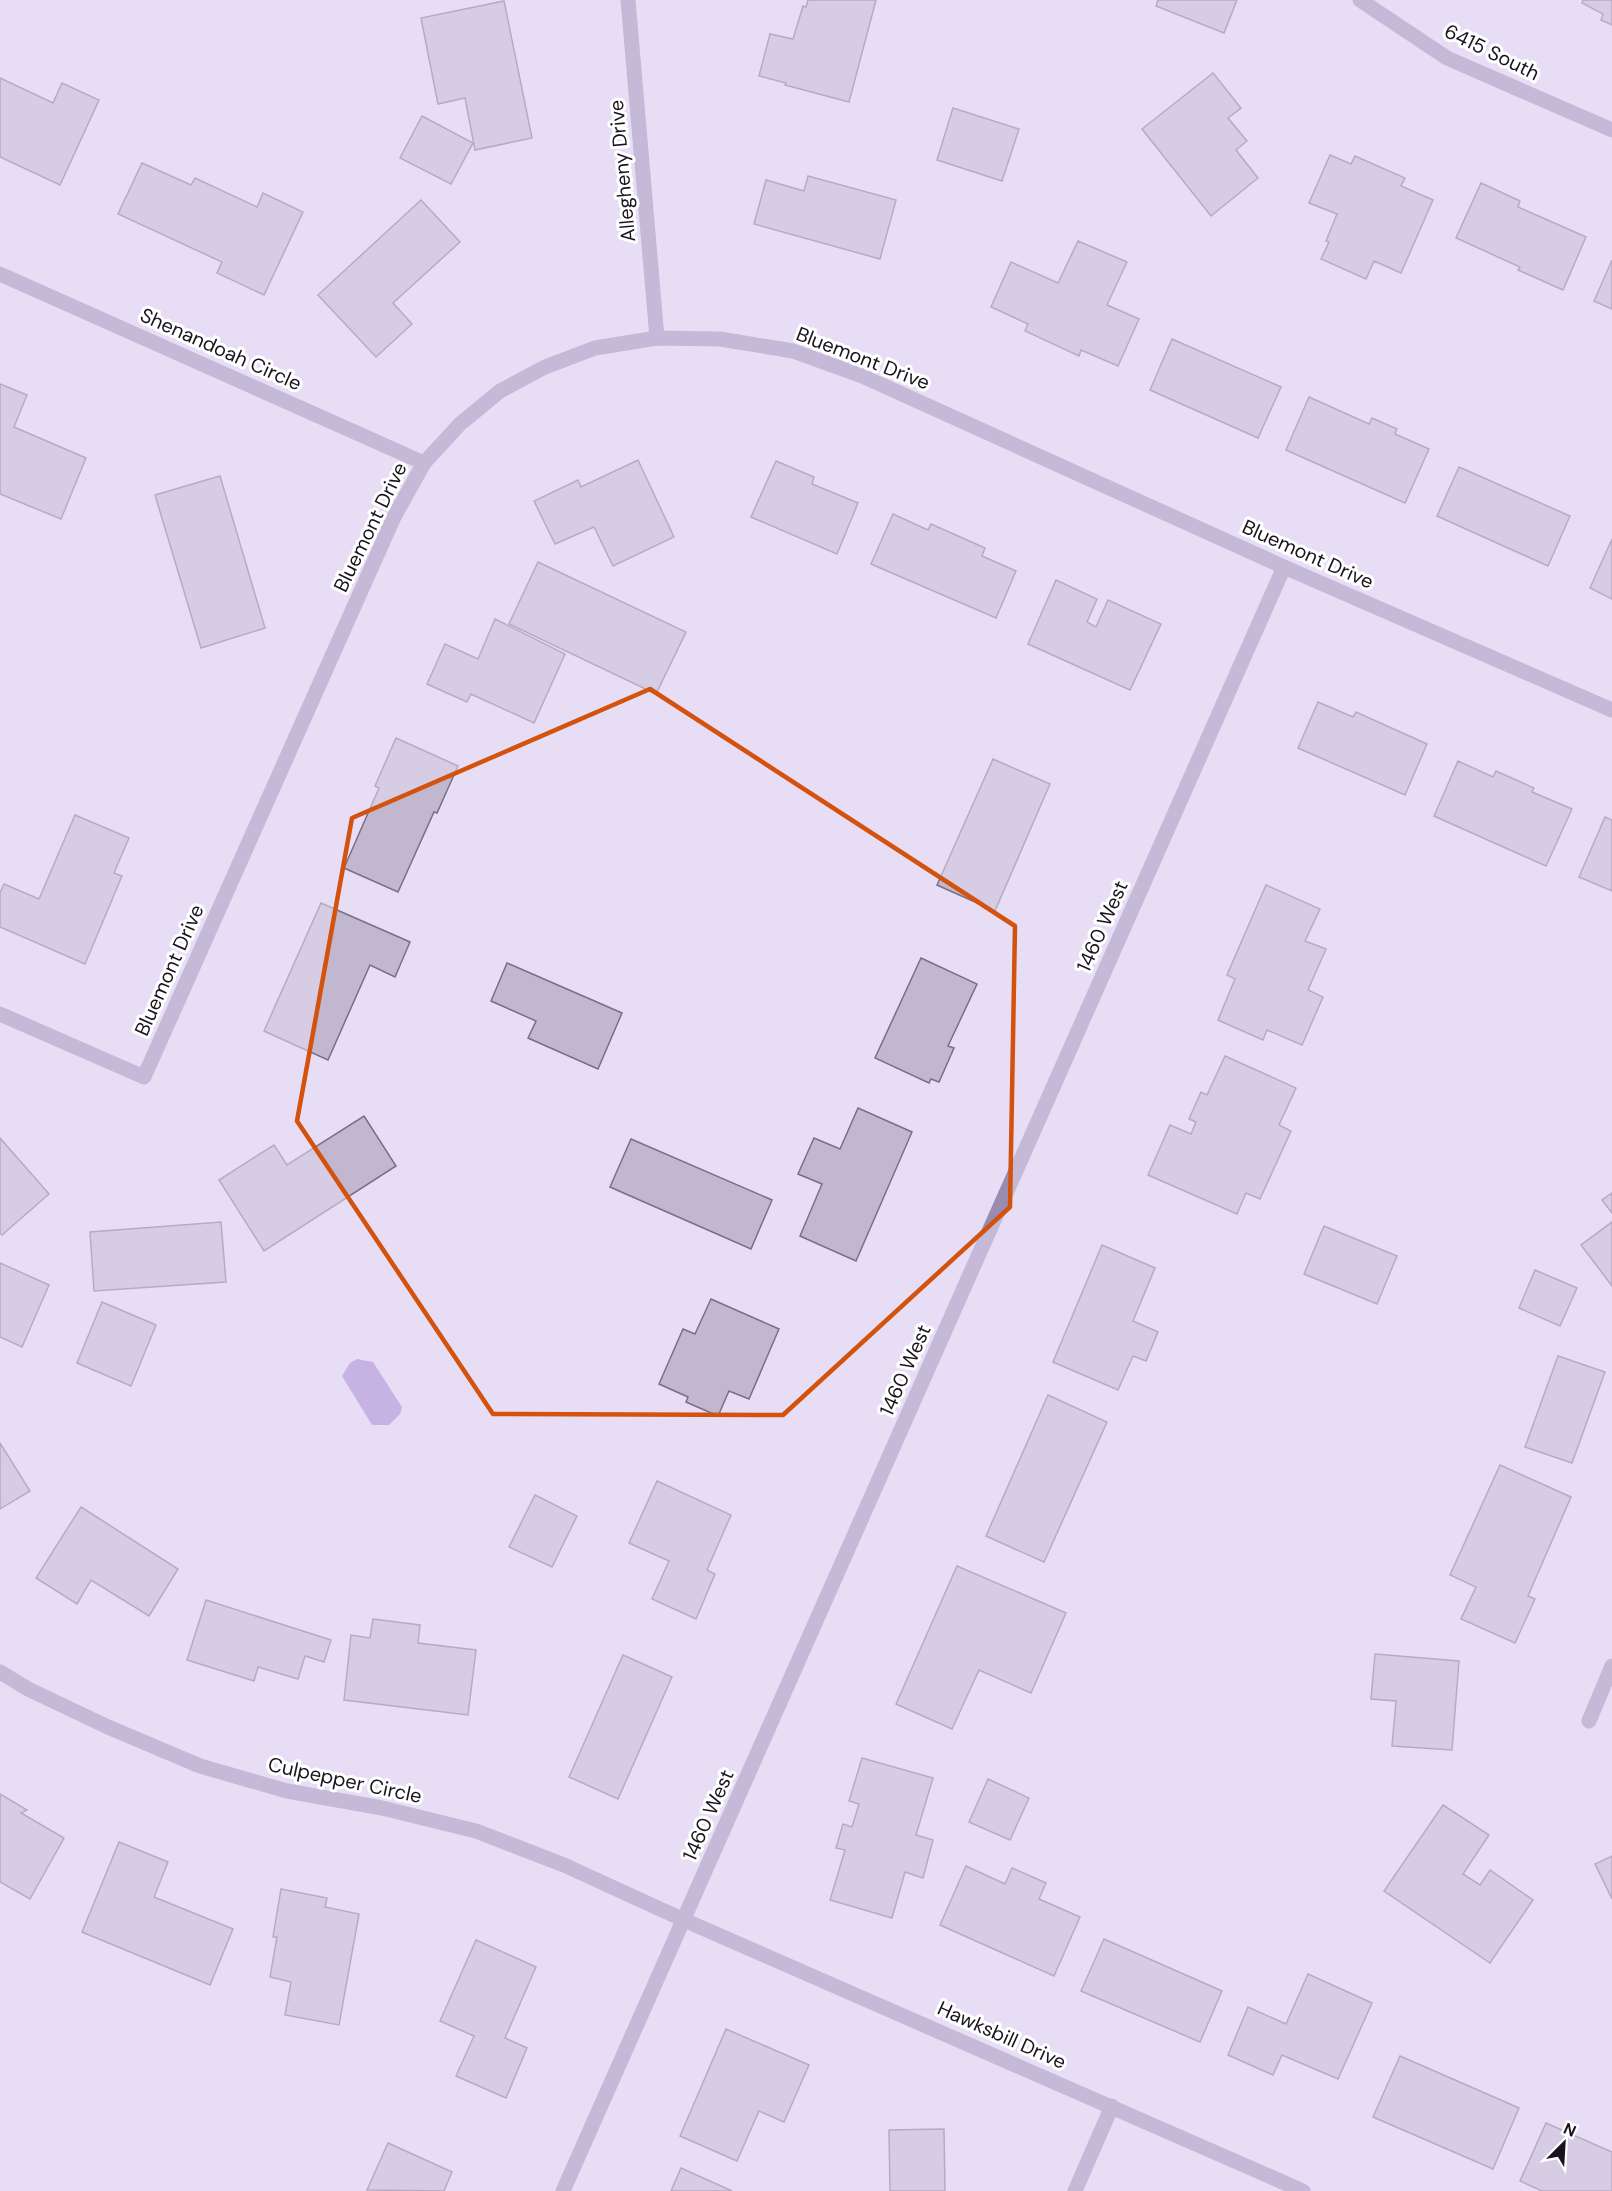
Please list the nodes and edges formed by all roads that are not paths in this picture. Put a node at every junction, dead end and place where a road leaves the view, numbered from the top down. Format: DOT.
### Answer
graph roads {
  1 [pos="628,0"];
  2 [pos="1360,0"];
  3 [pos="1612,130"];
  4 [pos="0,274"];
  5 [pos="657,338"];
  6 [pos="424,463"];
  7 [pos="1284,567"];
  8 [pos="1612,711"];
  9 [pos="0,1014"];
  10 [pos="1612,1666"];
  11 [pos="0,1672"];
  12 [pos="1589,1721"];
  13 [pos="684,1920"];
  14 [pos="1112,2106"];
  15 [pos="563,2191"];
  16 [pos="1075,2191"];
  17 [pos="1303,2191"];
  1 -- 5 [label="street, Allegheny Drive"];
  2 -- 3 [label="street, 6415 South"];
  4 -- 6 [label="street, Shenandoah Circle"];
  5 -- 6 [label="street, Bluemont Drive"];
  5 -- 7 [label="street, Bluemont Drive"];
  6 -- 9 [label="street, Bluemont Drive"];
  7 -- 8 [label="street, Bluemont Drive"];
  7 -- 13 [label="street, 1460 West"];
  10 -- 12 [label="street"];
  11 -- 13 [label="street, Culpepper Circle"];
  13 -- 14 [label="street, Hawksbill Drive"];
  13 -- 15 [label="street, 1460 West"];
  14 -- 16 [label="street"];
  14 -- 17 [label="street, Hawksbill Drive"];
}
